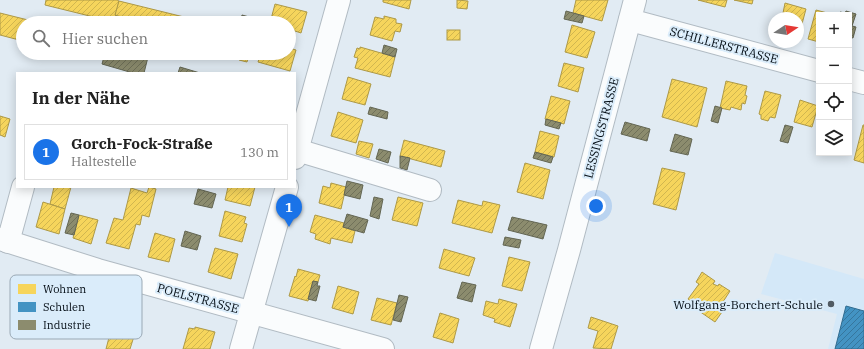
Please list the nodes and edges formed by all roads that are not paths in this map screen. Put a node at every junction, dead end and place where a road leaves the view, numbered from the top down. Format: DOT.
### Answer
graph roads {
  1 [pos="339,0"];
  2 [pos="633,10"];
  3 [pos="816,70"];
  4 [pos="852,80"];
  5 [pos="864,83"];
  6 [pos="296,154"];
  7 [pos="23,188"];
  8 [pos="287,188"];
  9 [pos="430,190"];
  10 [pos="4,241"];
  11 [pos="116,275"];
  12 [pos="142,282"];
  13 [pos="251,312"];
  14 [pos="241,349"];
  15 [pos="383,349"];
  16 [pos="541,349"];
  1 -- 6 [label="street"];
  2 -- 3 [label="street, SCHILLERSTRASSE"];
  2 -- 16 [label="street, LESSINGSTRASSE"];
  4 -- 5 [label="street"];
  6 -- 9 [label="street"];
  7 -- 10 [label="street, POELSTRASSE"];
  8 -- 13 [label="street"];
  10 -- 11 [label="street, POELSTRASSE"];
  12 -- 13 [label="street, POELSTRASSE"];
  13 -- 14 [label="street"];
  13 -- 15 [label="street, POELSTRASSE"];
}
